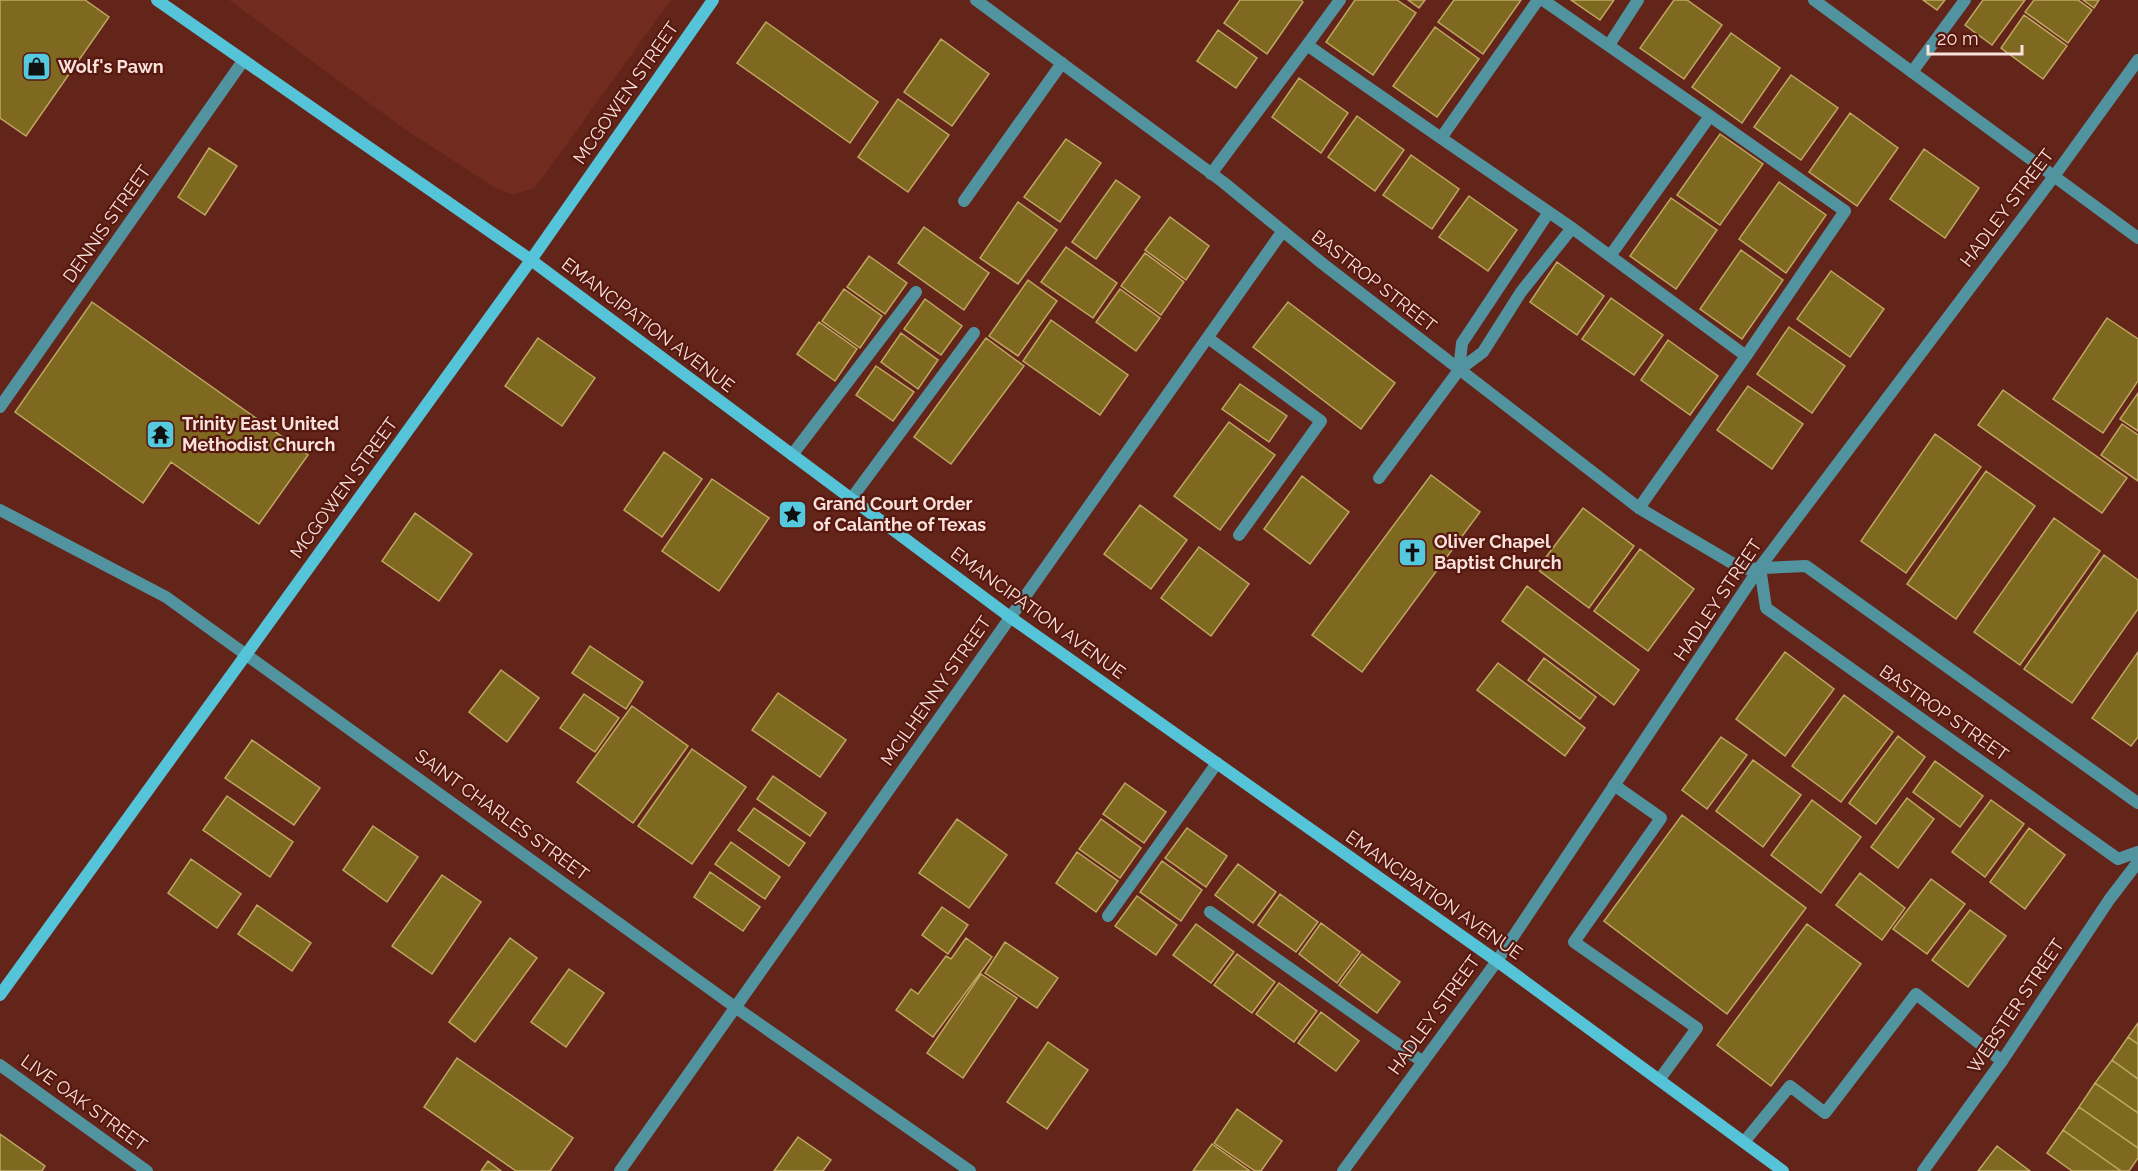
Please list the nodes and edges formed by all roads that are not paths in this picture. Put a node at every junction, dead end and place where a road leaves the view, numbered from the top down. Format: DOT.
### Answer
graph roads {
  1 [pos="157,0"];
  2 [pos="713,0"];
  3 [pos="976,0"];
  4 [pos="1340,0"];
  5 [pos="1538,0"];
  6 [pos="1544,0"];
  7 [pos="1638,0"];
  8 [pos="1814,0"];
  9 [pos="1965,0"];
  10 [pos="1307,45"];
  11 [pos="1609,45"];
  12 [pos="2138,60"];
  13 [pos="243,61"];
  14 [pos="1062,63"];
  15 [pos="1912,72"];
  16 [pos="1710,116"];
  17 [pos="1441,138"];
  18 [pos="1211,174"];
  19 [pos="2055,176"];
  20 [pos="964,201"];
  21 [pos="1549,212"];
  22 [pos="1572,228"];
  23 [pos="1282,232"];
  24 [pos="2138,238"];
  25 [pos="1610,256"];
  26 [pos="531,260"];
  27 [pos="916,292"];
  28 [pos="974,333"];
  29 [pos="1208,338"];
  30 [pos="1746,356"];
  31 [pos="1459,369"];
  32 [pos="0,407"];
  33 [pos="792,455"];
  34 [pos="1379,478"];
  35 [pos="851,499"];
  36 [pos="1639,508"];
  37 [pos="0,510"];
  38 [pos="1239,535"];
  39 [pos="1760,567"];
  40 [pos="1010,617"];
  41 [pos="247,653"];
  42 [pos="1217,763"];
  43 [pos="1614,785"];
  44 [pos="2138,802"];
  45 [pos="2138,852"];
  46 [pos="2138,862"];
  47 [pos="1210,912"];
  48 [pos="1108,916"];
  49 [pos="1497,961"];
  50 [pos="0,995"];
  51 [pos="735,1007"];
  52 [pos="2002,1060"];
  53 [pos="1423,1062"];
  54 [pos="0,1065"];
  55 [pos="1659,1080"];
  56 [pos="1744,1142"];
  57 [pos="147,1171"];
  58 [pos="620,1171"];
  59 [pos="970,1171"];
  60 [pos="1343,1171"];
  61 [pos="1783,1171"];
  62 [pos="1923,1171"];
  1 -- 13 [label="main road, EMANCIPATION AVENUE"];
  2 -- 26 [label="main road, MCGOWEN STREET"];
  3 -- 14 [label="street, BASTROP STREET"];
  4 -- 10 [label="street"];
  5 -- 17 [label="street"];
  6 -- 11 [label="street"];
  7 -- 11 [label="street"];
  8 -- 15 [label="street"];
  9 -- 15 [label="street"];
  10 -- 17 [label="street"];
  10 -- 18 [label="street"];
  11 -- 16 [label="street"];
  12 -- 19 [label="street, HADLEY STREET"];
  13 -- 26 [label="main road, EMANCIPATION AVENUE"];
  13 -- 32 [label="street, DENNIS STREET"];
  14 -- 18 [label="street, BASTROP STREET"];
  14 -- 20 [label="street"];
  15 -- 19 [label="street"];
  16 -- 25 [label="street"];
  16 -- 30 [label="street"];
  17 -- 21 [label="street"];
  18 -- 23 [label="street, BASTROP STREET"];
  19 -- 24 [label="street"];
  19 -- 39 [label="street, HADLEY STREET"];
  21 -- 22 [label="street"];
  21 -- 31 [label="street"];
  22 -- 25 [label="street"];
  22 -- 31 [label="street"];
  23 -- 29 [label="street, MCILHENNY STREET"];
  23 -- 31 [label="street, BASTROP STREET"];
  25 -- 30 [label="street"];
  26 -- 33 [label="main road, EMANCIPATION AVENUE"];
  26 -- 41 [label="main road, MCGOWEN STREET"];
  27 -- 33 [label="street"];
  28 -- 35 [label="street"];
  29 -- 38 [label="street"];
  29 -- 40 [label="street, MCILHENNY STREET"];
  30 -- 36 [label="street"];
  31 -- 34 [label="street"];
  31 -- 36 [label="street, BASTROP STREET"];
  33 -- 35 [label="main road, EMANCIPATION AVENUE"];
  35 -- 40 [label="main road, EMANCIPATION AVENUE"];
  36 -- 39 [label="street, BASTROP STREET"];
  37 -- 41 [label="street, SAINT CHARLES STREET"];
  39 -- 43 [label="street, HADLEY STREET"];
  39 -- 44 [label="street, BASTROP STREET"];
  39 -- 45 [label="street, BASTROP STREET"];
  40 -- 42 [label="main road, EMANCIPATION AVENUE"];
  40 -- 51 [label="street, MCILHENNY STREET"];
  41 -- 50 [label="main road, MCGOWEN STREET"];
  41 -- 51 [label="street, SAINT CHARLES STREET"];
  42 -- 48 [label="street"];
  42 -- 49 [label="main road, EMANCIPATION AVENUE"];
  43 -- 49 [label="street, HADLEY STREET"];
  43 -- 55 [label="street"];
  46 -- 52 [label="street, WEBSTER STREET"];
  47 -- 53 [label="street"];
  49 -- 53 [label="street, HADLEY STREET"];
  49 -- 55 [label="main road, EMANCIPATION AVENUE"];
  51 -- 58 [label="street, MCILHENNY STREET"];
  51 -- 59 [label="street, SAINT CHARLES STREET"];
  52 -- 56 [label="street"];
  52 -- 62 [label="street, WEBSTER STREET"];
  53 -- 60 [label="street, HADLEY STREET"];
  54 -- 57 [label="street, LIVE OAK STREET"];
  55 -- 56 [label="main road, EMANCIPATION AVENUE"];
  56 -- 61 [label="main road, EMANCIPATION AVENUE"];
}
